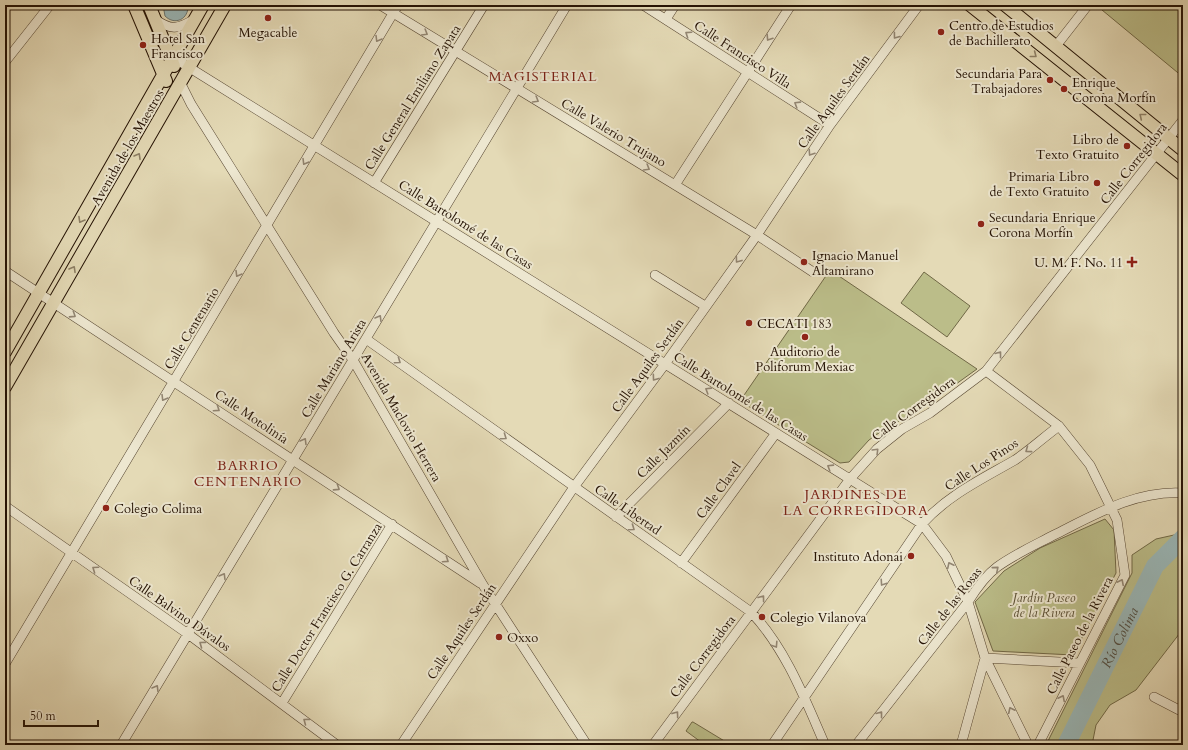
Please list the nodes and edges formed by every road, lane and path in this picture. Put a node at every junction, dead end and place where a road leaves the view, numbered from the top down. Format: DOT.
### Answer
graph roads {
  1 [pos="50,5"];
  2 [pos="134,5"];
  3 [pos="149,5"];
  4 [pos="203,5"];
  5 [pos="225,5"];
  6 [pos="380,5"];
  7 [pos="484,5"];
  8 [pos="567,5"];
  9 [pos="643,5"];
  10 [pos="675,5"];
  11 [pos="791,5"];
  12 [pos="919,5"];
  13 [pos="970,5"];
  14 [pos="1005,5"];
  15 [pos="1089,6"];
  16 [pos="396,9"];
  17 [pos="154,18"];
  18 [pos="195,19"];
  19 [pos="666,19"];
  20 [pos="1056,46"];
  21 [pos="455,51"];
  22 [pos="173,60"];
  23 [pos="5,62"];
  24 [pos="189,67"];
  25 [pos="747,73"];
  26 [pos="163,76"];
  27 [pos="180,82"];
  28 [pos="517,88"];
  29 [pos="173,94"];
  30 [pos="191,104"];
  31 [pos="1183,120"];
  32 [pos="830,125"];
  33 [pos="1169,139"];
  34 [pos="315,145"];
  35 [pos="1183,150"];
  36 [pos="1158,154"];
  37 [pos="1183,175"];
  38 [pos="374,182"];
  39 [pos="675,185"];
  40 [pos="436,221"];
  41 [pos="268,224"];
  42 [pos="757,235"];
  43 [pos="5,271"];
  44 [pos="813,272"];
  45 [pos="655,275"];
  46 [pos="39,294"];
  47 [pos="54,303"];
  48 [pos="706,306"];
  49 [pos="366,339"];
  50 [pos="5,352"];
  51 [pos="353,360"];
  52 [pos="665,364"];
  53 [pos="986,371"];
  54 [pos="174,380"];
  55 [pos="5,386"];
  56 [pos="729,404"];
  57 [pos="1059,426"];
  58 [pos="776,433"];
  59 [pos="293,459"];
  60 [pos="850,479"];
  61 [pos="574,487"];
  62 [pos="1183,492"];
  63 [pos="5,506"];
  64 [pos="1111,506"];
  65 [pos="616,517"];
  66 [pos="392,524"];
  67 [pos="922,524"];
  68 [pos="72,553"];
  69 [pos="681,563"];
  70 [pos="483,584"];
  71 [pos="968,602"];
  72 [pos="496,603"];
  73 [pos="751,612"];
  74 [pos="188,634"];
  75 [pos="985,658"];
  76 [pos="1079,663"];
  77 [pos="5,664"];
  78 [pos="804,696"];
  79 [pos="1154,697"];
  80 [pos="282,703"];
  81 [pos="1183,712"];
  82 [pos="121,745"];
  83 [pos="337,745"];
  84 [pos="402,745"];
  85 [pos="587,745"];
  86 [pos="653,745"];
  87 [pos="772,745"];
  88 [pos="825,745"];
  89 [pos="856,745"];
  90 [pos="961,745"];
  91 [pos="1028,745"];
  92 [pos="1038,745"];
  1 -- 23 [label="street"];
  2 -- 26 [label="main road"];
  3 -- 17 [label="main road"];
  4 -- 18 [label="main road, Avenida de los Maestros"];
  5 -- 24 [label="main road, Avenida de los Maestros"];
  6 -- 16 [label="street, Calle Valerio Trujano"];
  7 -- 21 [label="street, Calle General Emiliano Zapata"];
  8 -- 28 [label="street, Calle Mariano Arista"];
  9 -- 19 [label="street, Calle Francisco Villa"];
  10 -- 19 [label="street"];
  11 -- 25 [label="street, one-way"];
  12 -- 32 [label="street, Calle Aquiles Serdán, one-way"];
  13 -- 36 [label="main road, one-way"];
  14 -- 20 [label="main road"];
  15 -- 20 [label="street"];
  16 -- 21 [label="street, Calle Valerio Trujano, one-way"];
  16 -- 34 [label="street, Calle Centenario, one-way"];
  17 -- 18 [label="street"];
  17 -- 22 [label="main road"];
  18 -- 22 [label="main road, Avenida de los Maestros"];
  25 -- 19 [label="street, Calle Francisco Villa, one-way"];
  33 -- 20 [label="main road, one-way"];
  21 -- 28 [label="street, Calle Valerio Trujano"];
  21 -- 38 [label="street, Calle General Emiliano Zapata"];
  22 -- 24 [label="street, Calle Bartolomé de las Casas"];
  22 -- 26 [label="main road, Avenida de los Maestros"];
  22 -- 27 [label="main road"];
  24 -- 27 [label="main road, Avenida de los Maestros"];
  24 -- 34 [label="street, Calle Bartolomé de las Casas"];
  32 -- 25 [label="street, Calle Francisco Villa, one-way"];
  25 -- 39 [label="street"];
  26 -- 29 [label="main road"];
  26 -- 46 [label="main road, Avenida de los Maestros, one-way"];
  27 -- 29 [label="main road, Avenida de los Maestros"];
  27 -- 30 [label="street, Avenida Maclovio Herrera"];
  28 -- 39 [label="street, Calle Valerio Trujano, one-way"];
  28 -- 40 [label="street, Calle Mariano Arista"];
  29 -- 30 [label="street"];
  47 -- 29 [label="main road, Avenida de los Maestros, one-way"];
  30 -- 41 [label="street, Avenida Maclovio Herrera"];
  31 -- 33 [label="street, Calle Corregidora"];
  32 -- 42 [label="street, Calle Aquiles Serdán, one-way"];
  33 -- 35 [label="main road"];
  33 -- 36 [label="street, Calle Corregidora"];
  34 -- 38 [label="street, Calle Bartolomé de las Casas"];
  34 -- 41 [label="street, Calle Centenario, one-way"];
  36 -- 37 [label="main road"];
  53 -- 36 [label="street, Calle Corregidora, one-way"];
  38 -- 40 [label="street, Calle Bartolomé de las Casas"];
  39 -- 42 [label="street, Calle Valerio Trujano"];
  49 -- 40 [label="street, Calle Mariano Arista, one-way"];
  40 -- 52 [label="street, Calle Bartolomé de las Casas"];
  41 -- 51 [label="street, Avenida Maclovio Herrera"];
  41 -- 54 [label="street, Calle Centenario, one-way"];
  42 -- 44 [label="street, Calle Valerio Trujano"];
  42 -- 48 [label="street, Calle Aquiles Serdán, one-way"];
  43 -- 46 [label="street, Calle Motolinía"];
  45 -- 48 [label="street"];
  46 -- 47 [label="street, Calle Motolinía"];
  46 -- 50 [label="main road, Avenida de los Maestros"];
  47 -- 54 [label="street, Calle Motolinía, one-way"];
  47 -- 55 [label="main road, Avenida de los Maestros"];
  48 -- 52 [label="street, Calle Aquiles Serdán"];
  49 -- 51 [label="street, Calle Mariano Arista"];
  49 -- 61 [label="street, Calle Libertad, one-way"];
  59 -- 51 [label="street, Calle Mariano Arista, one-way"];
  51 -- 70 [label="street, Avenida Maclovio Herrera"];
  56 -- 52 [label="street, Calle Bartolomé de las Casas, one-way"];
  52 -- 61 [label="street, Calle Aquiles Serdán, one-way"];
  53 -- 57 [label="street, Calle Paseo de la Rivera"];
  60 -- 53 [label="street, Calle Corregidora, one-way"];
  54 -- 59 [label="street, Calle Motolinía, one-way"];
  54 -- 68 [label="street, Calle Centenario, one-way"];
  56 -- 58 [label="street, Calle Bartolomé de las Casas"];
  56 -- 65 [label="street, Calle Jazmín"];
  57 -- 64 [label="street, Calle Paseo de la Rivera"];
  57 -- 67 [label="street, Calle Los Pinos, one-way"];
  60 -- 58 [label="street, Calle Bartolomé de las Casas, one-way"];
  58 -- 69 [label="street, Calle Clavel"];
  59 -- 66 [label="street, Calle Motolinía, one-way"];
  74 -- 59 [label="street, Calle Mariano Arista, one-way"];
  60 -- 67 [label="street, Calle Bartolomé de las Casas"];
  73 -- 60 [label="street, Calle Corregidora, one-way"];
  61 -- 65 [label="street, Calle Libertad"];
  61 -- 72 [label="street, Calle Aquiles Serdán"];
  62 -- 64 [label="street, Calle de las Rosas"];
  63 -- 68 [label="street, Calle Balvino Dávalos"];
  71 -- 64 [label="street, Calle de las Rosas, one-way"];
  76 -- 64 [label="street, Calle Paseo de la Rivera, one-way"];
  65 -- 69 [label="street, Calle Libertad, one-way"];
  66 -- 70 [label="street, Calle Motolinía, one-way"];
  66 -- 80 [label="street, Calle Doctor Francisco G. Carranza"];
  71 -- 67 [label="street, Calle Bartolomé de las Casas, one-way"];
  67 -- 78 [label="street, Calle Los Pinos, one-way"];
  74 -- 68 [label="street, Calle Balvino Dávalos, one-way"];
  68 -- 77 [label="street, Calle Centenario"];
  69 -- 73 [label="street, Calle Libertad"];
  70 -- 72 [label="street, Avenida Maclovio Herrera"];
  71 -- 75 [label="street, Calle Bartolomé de las Casas"];
  89 -- 71 [label="street, Calle de las Rosas, one-way"];
  72 -- 84 [label="street, Calle Aquiles Serdán"];
  72 -- 85 [label="street, Avenida Maclovio Herrera"];
  73 -- 78 [label="street, Calle Libertad, one-way"];
  86 -- 73 [label="street, Calle Corregidora, one-way"];
  80 -- 74 [label="street, Calle Balvino Dávalos, one-way"];
  82 -- 74 [label="street, Calle Mariano Arista, one-way"];
  75 -- 76 [label="street"];
  75 -- 90 [label="street"];
  91 -- 75 [label="street, Calle Bartolomé de las Casas, one-way"];
  92 -- 76 [label="street, Calle Paseo de la Rivera, one-way"];
  78 -- 87 [label="street, Calle Los Pinos"];
  78 -- 88 [label="street, Calle Libertad"];
  79 -- 81 [label="street"];
  83 -- 80 [label="street, Calle Balvino Dávalos, one-way"];
}
